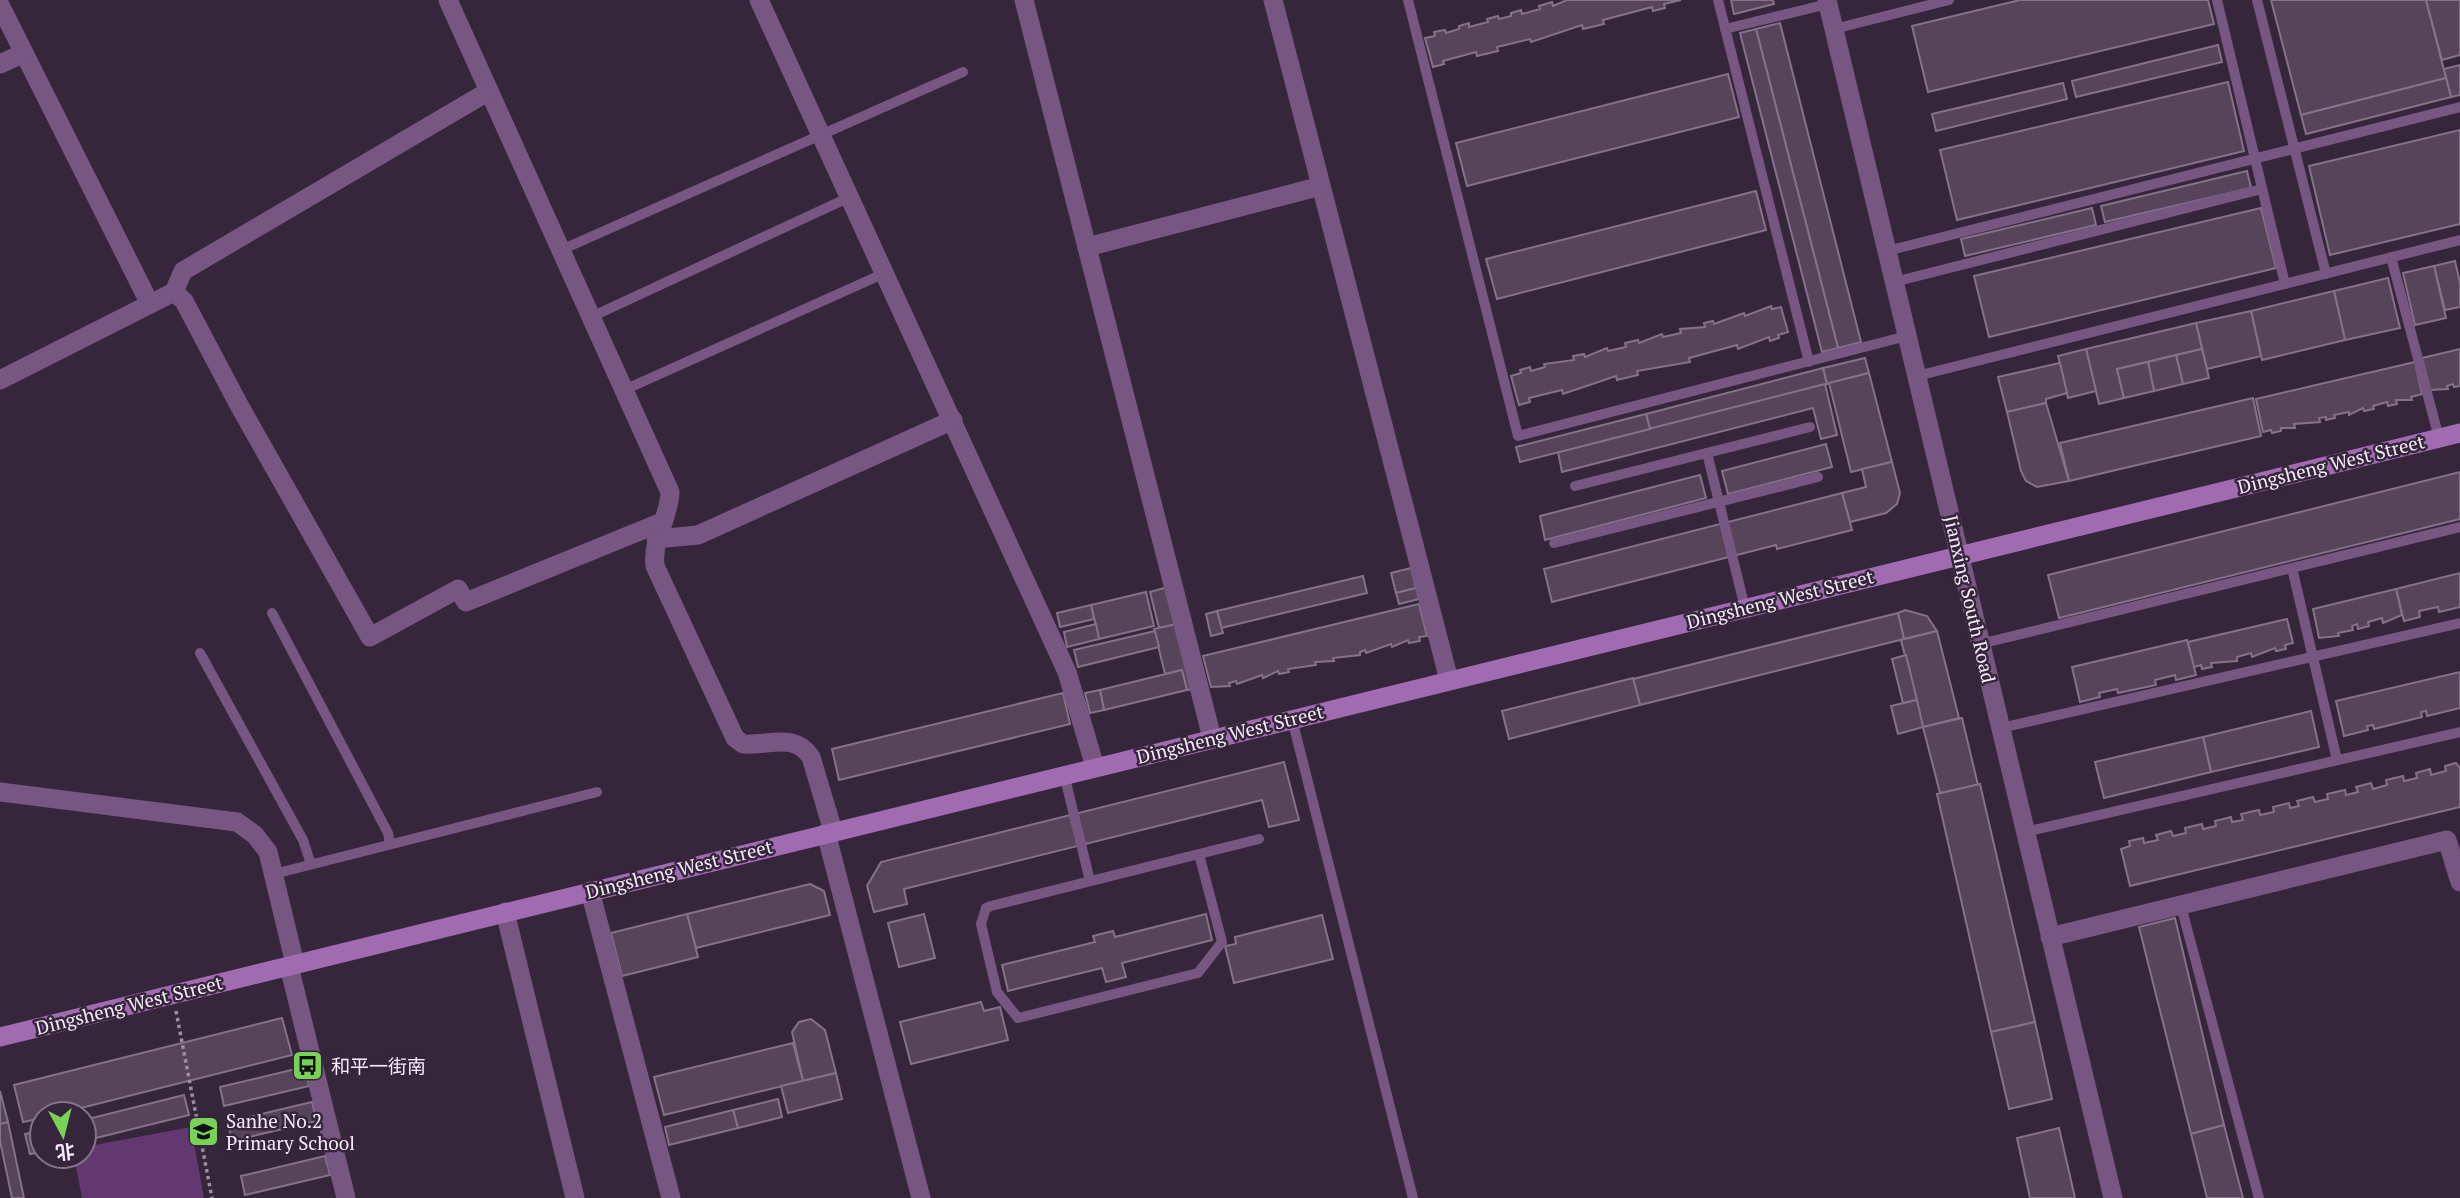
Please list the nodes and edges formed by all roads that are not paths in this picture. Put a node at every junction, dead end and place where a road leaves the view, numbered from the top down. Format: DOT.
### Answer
graph roads {
  1 [pos="759,0"];
  2 [pos="1024,0"];
  3 [pos="1273,0"];
  4 [pos="1408,0"];
  5 [pos="1718,0"];
  6 [pos="1949,0"];
  7 [pos="2217,0"];
  8 [pos="2257,0"];
  9 [pos="453,2"];
  10 [pos="1827,2"];
  11 [pos="0,5"];
  12 [pos="1725,29"];
  13 [pos="1834,29"];
  14 [pos="24,53"];
  15 [pos="0,64"];
  16 [pos="963,72"];
  17 [pos="489,91"];
  18 [pos="2460,107"];
  19 [pos="822,138"];
  20 [pos="2295,149"];
  21 [pos="2255,159"];
  22 [pos="1321,186"];
  23 [pos="2262,189"];
  24 [pos="850,197"];
  25 [pos="2460,240"];
  26 [pos="1087,247"];
  27 [pos="561,250"];
  28 [pos="1887,251"];
  29 [pos="2391,257"];
  30 [pos="885,273"];
  31 [pos="2326,274"];
  32 [pos="1894,282"];
  33 [pos="2285,284"];
  34 [pos="174,292"];
  35 [pos="150,304"];
  36 [pos="591,317"];
  37 [pos="1907,336"];
  38 [pos="1809,362"];
  39 [pos="1917,376"];
  40 [pos="0,380"];
  41 [pos="624,390"];
  42 [pos="953,420"];
  43 [pos="1810,427"];
  44 [pos="2460,433"];
  45 [pos="2439,438"];
  46 [pos="1707,453"];
  47 [pos="1818,477"];
  48 [pos="1575,486"];
  49 [pos="1719,502"];
  50 [pos="2460,527"];
  51 [pos="659,530"];
  52 [pos="1553,543"];
  53 [pos="1959,555"];
  54 [pos="2292,568"];
  55 [pos="1745,608"];
  56 [pos="272,612"];
  57 [pos="2460,623"];
  58 [pos="1980,644"];
  59 [pos="200,653"];
  60 [pos="2313,657"];
  61 [pos="1450,680"];
  62 [pos="1292,719"];
  63 [pos="2001,728"];
  64 [pos="2460,732"];
  65 [pos="1212,738"];
  66 [pos="2337,760"];
  67 [pos="1095,767"];
  68 [pos="1064,774"];
  69 [pos="0,792"];
  70 [pos="597,792"];
  71 [pos="830,832"];
  72 [pos="2025,832"];
  73 [pos="1259,839"];
  74 [pos="390,844"];
  75 [pos="1199,854"];
  76 [pos="312,864"];
  77 [pos="274,874"];
  78 [pos="1090,881"];
  79 [pos="2460,882"];
  80 [pos="590,891"];
  81 [pos="2181,906"];
  82 [pos="505,912"];
  83 [pos="2050,937"];
  84 [pos="292,965"];
  85 [pos="0,1037"];
  86 [pos="346,1198"];
  87 [pos="575,1198"];
  88 [pos="671,1198"];
  89 [pos="921,1198"];
  90 [pos="1413,1198"];
  91 [pos="2113,1198"];
  92 [pos="2259,1198"];
  1 -- 19 [label="street"];
  2 -- 26 [label="street"];
  3 -- 22 [label="street"];
  4 -- 38 [label="lane"];
  5 -- 12 [label="lane"];
  6 -- 13 [label="lane"];
  7 -- 21 [label="lane"];
  8 -- 20 [label="lane"];
  9 -- 17 [label="street"];
  10 -- 12 [label="lane"];
  10 -- 13 [label="street, Jianxing South Road"];
  11 -- 14 [label="street"];
  12 -- 38 [label="lane"];
  13 -- 28 [label="street, Jianxing South Road"];
  14 -- 15 [label="street"];
  14 -- 35 [label="street"];
  16 -- 19 [label="lane"];
  17 -- 27 [label="street"];
  17 -- 34 [label="street"];
  18 -- 20 [label="lane"];
  19 -- 24 [label="street"];
  19 -- 27 [label="lane"];
  20 -- 21 [label="lane"];
  20 -- 31 [label="lane"];
  21 -- 23 [label="lane"];
  21 -- 28 [label="lane"];
  22 -- 26 [label="street"];
  22 -- 61 [label="street"];
  23 -- 32 [label="lane"];
  23 -- 33 [label="lane"];
  24 -- 30 [label="street"];
  24 -- 36 [label="lane"];
  25 -- 29 [label="lane"];
  26 -- 65 [label="street"];
  27 -- 36 [label="street"];
  28 -- 32 [label="street, Jianxing South Road"];
  29 -- 31 [label="lane"];
  29 -- 45 [label="lane"];
  30 -- 41 [label="lane"];
  30 -- 42 [label="street"];
  31 -- 33 [label="lane"];
  32 -- 37 [label="street, Jianxing South Road"];
  33 -- 39 [label="lane"];
  34 -- 35 [label="street"];
  34 -- 51 [label="street"];
  35 -- 40 [label="street"];
  36 -- 41 [label="street"];
  37 -- 38 [label="lane"];
  37 -- 39 [label="street, Jianxing South Road"];
  39 -- 53 [label="street, Jianxing South Road"];
  41 -- 51 [label="street"];
  42 -- 51 [label="street"];
  42 -- 67 [label="street"];
  43 -- 46 [label="lane"];
  44 -- 45 [label="main road, Dingsheng West Street"];
  45 -- 53 [label="main road, Dingsheng West Street"];
  46 -- 48 [label="lane"];
  46 -- 49 [label="lane"];
  47 -- 49 [label="lane"];
  49 -- 52 [label="lane"];
  49 -- 55 [label="lane"];
  50 -- 54 [label="lane"];
  51 -- 71 [label="street"];
  53 -- 55 [label="main road, Dingsheng West Street"];
  53 -- 58 [label="street, Jianxing South Road"];
  54 -- 58 [label="lane"];
  54 -- 60 [label="lane"];
  55 -- 61 [label="main road, Dingsheng West Street"];
  56 -- 74 [label="lane"];
  57 -- 60 [label="lane"];
  58 -- 63 [label="street, Jianxing South Road"];
  59 -- 76 [label="lane"];
  60 -- 63 [label="lane"];
  60 -- 66 [label="lane"];
  61 -- 62 [label="main road, Dingsheng West Street"];
  62 -- 65 [label="main road, Dingsheng West Street"];
  62 -- 90 [label="lane"];
  63 -- 72 [label="street, Jianxing South Road"];
  64 -- 66 [label="lane"];
  65 -- 67 [label="main road, Dingsheng West Street"];
  66 -- 72 [label="lane"];
  67 -- 68 [label="main road, Dingsheng West Street"];
  68 -- 71 [label="main road, Dingsheng West Street"];
  68 -- 78 [label="lane"];
  69 -- 77 [label="street"];
  70 -- 74 [label="lane"];
  71 -- 80 [label="main road, Dingsheng West Street"];
  71 -- 89 [label="street"];
  72 -- 83 [label="street, Jianxing South Road"];
  73 -- 75 [label="lane"];
  74 -- 76 [label="lane"];
  75 -- 78 [label="lane"];
  75 -- 78 [label="lane"];
  76 -- 77 [label="lane"];
  77 -- 84 [label="street"];
  79 -- 81 [label="street"];
  80 -- 82 [label="main road, Dingsheng West Street"];
  80 -- 88 [label="street"];
  81 -- 83 [label="street"];
  81 -- 92 [label="lane"];
  82 -- 84 [label="main road, Dingsheng West Street"];
  82 -- 87 [label="street"];
  83 -- 91 [label="street, Jianxing South Road"];
  84 -- 85 [label="main road, Dingsheng West Street"];
  84 -- 86 [label="street"];
}
